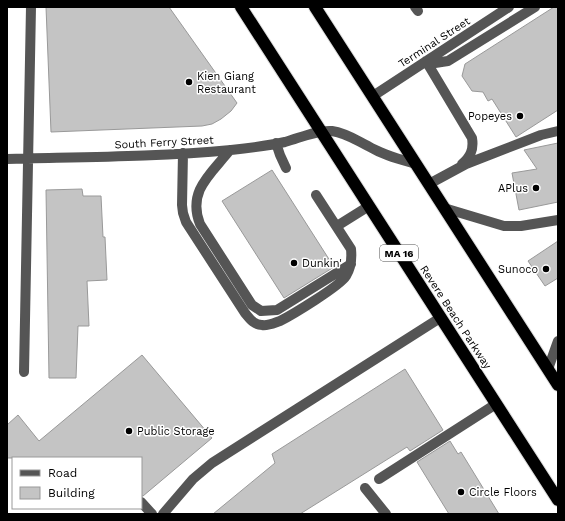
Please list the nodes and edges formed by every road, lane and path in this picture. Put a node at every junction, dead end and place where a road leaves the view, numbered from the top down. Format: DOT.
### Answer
graph roads {
  1 [pos="31,7"];
  2 [pos="241,7"];
  3 [pos="315,7"];
  4 [pos="509,7"];
  5 [pos="535,7"];
  6 [pos="426,62"];
  7 [pos="373,96"];
  8 [pos="320,131"];
  9 [pos="558,131"];
  10 [pos="276,143"];
  11 [pos="230,150"];
  12 [pos="183,153"];
  13 [pos="7,159"];
  14 [pos="28,159"];
  15 [pos="416,164"];
  16 [pos="458,167"];
  17 [pos="286,168"];
  18 [pos="429,184"];
  19 [pos="316,195"];
  20 [pos="369,206"];
  21 [pos="444,208"];
  22 [pos="558,220"];
  23 [pos="337,226"];
  24 [pos="351,264"];
  25 [pos="440,318"];
  26 [pos="558,340"];
  27 [pos="548,369"];
  28 [pos="24,372"];
  29 [pos="558,385"];
  30 [pos="496,404"];
  31 [pos="379,479"];
  32 [pos="365,488"];
  33 [pos="558,500"];
  34 [pos="142,503"];
  35 [pos="152,514"];
  36 [pos="163,514"];
  37 [pos="386,514"];
  1 -- 14 [label="street"];
  2 -- 8 [label="highway, Revere Beach Parkway / MA 16"];
  3 -- 7 [label="highway"];
  4 -- 6 [label="street, Terminal Street"];
  5 -- 6 [label="street"];
  6 -- 7 [label="street, Terminal Street"];
  6 -- 16 [label="street"];
  7 -- 15 [label="highway"];
  8 -- 10 [label="street, South Ferry Street"];
  8 -- 15 [label="street"];
  8 -- 20 [label="highway, Revere Beach Parkway / MA 16"];
  9 -- 16 [label="street"];
  10 -- 11 [label="street, South Ferry Street"];
  10 -- 17 [label="street"];
  11 -- 12 [label="street, South Ferry Street"];
  11 -- 24 [label="street"];
  12 -- 14 [label="street, South Ferry Street"];
  12 -- 24 [label="street"];
  13 -- 14 [label="street, South Ferry Street"];
  14 -- 28 [label="street"];
  15 -- 18 [label="highway"];
  16 -- 18 [label="street"];
  18 -- 21 [label="highway"];
  19 -- 23 [label="street"];
  20 -- 23 [label="street"];
  20 -- 25 [label="highway, Revere Beach Parkway / MA 16"];
  21 -- 22 [label="street"];
  21 -- 27 [label="highway"];
  23 -- 24 [label="street"];
  25 -- 30 [label="highway, Revere Beach Parkway / MA 16"];
  25 -- 36 [label="street"];
  26 -- 27 [label="street"];
  27 -- 29 [label="highway"];
  30 -- 31 [label="street"];
  30 -- 33 [label="highway, Revere Beach Parkway / MA 16"];
  32 -- 37 [label="street"];
  34 -- 35 [label="street"];
}
